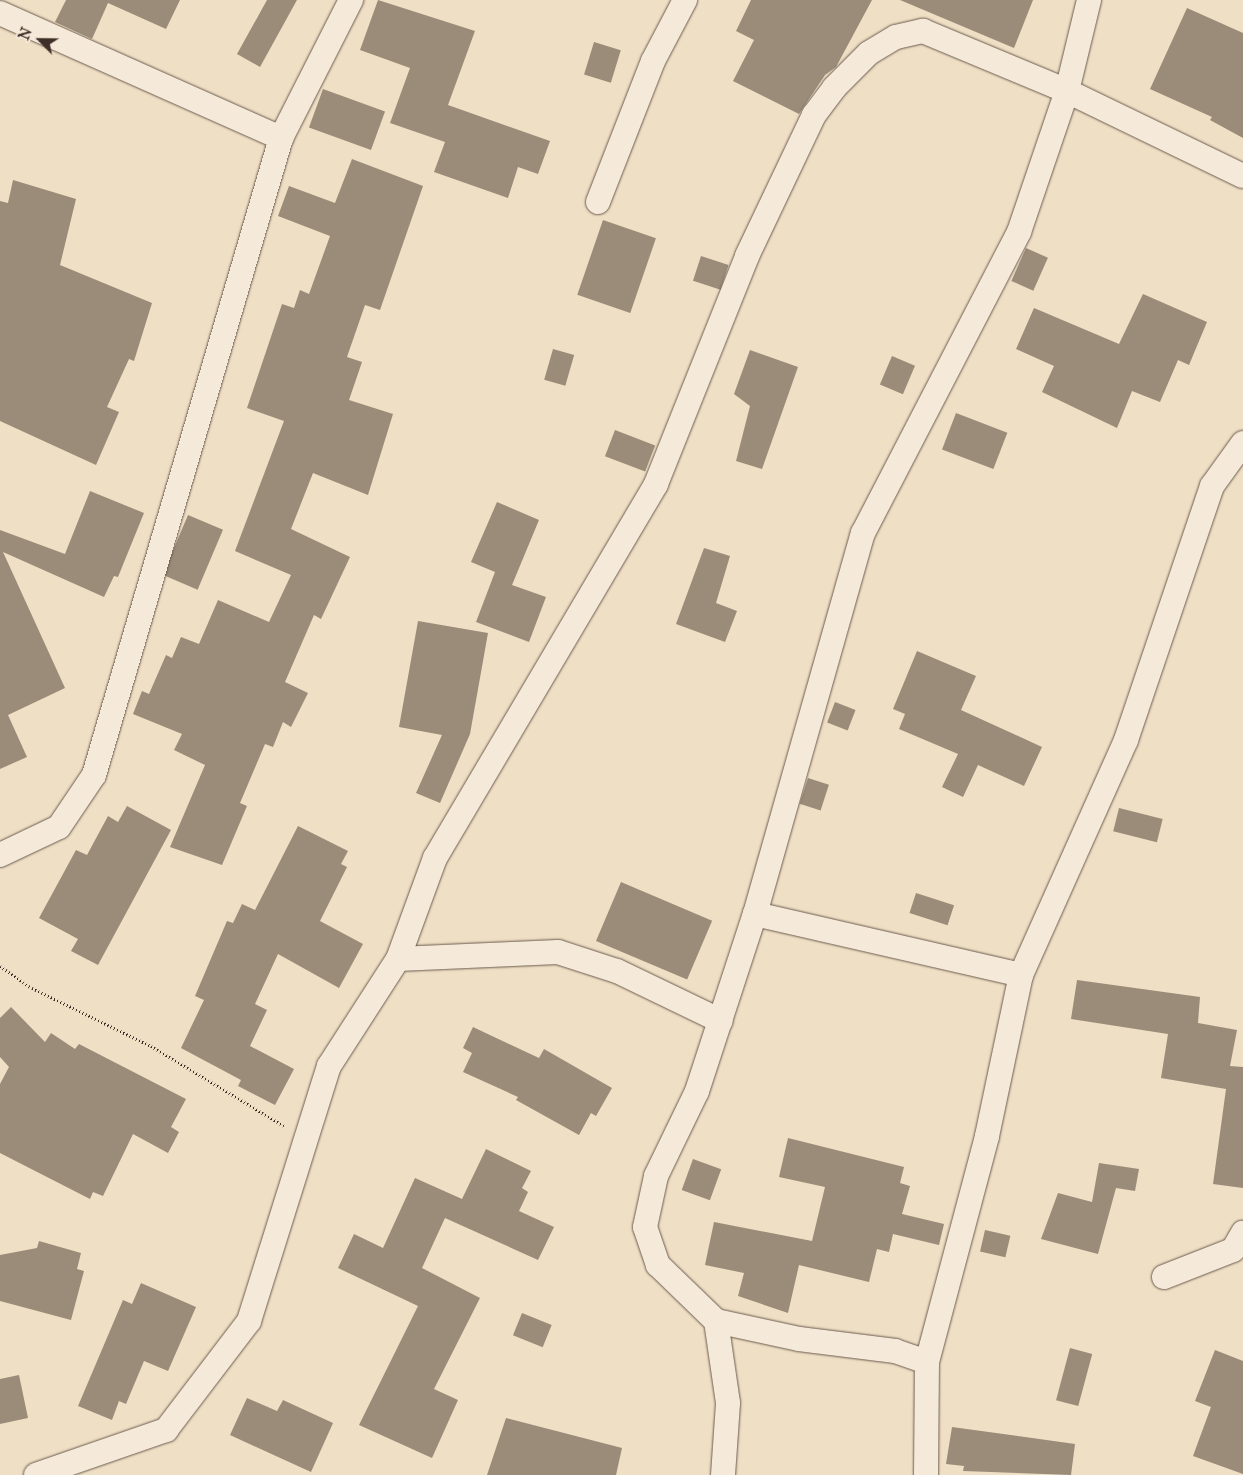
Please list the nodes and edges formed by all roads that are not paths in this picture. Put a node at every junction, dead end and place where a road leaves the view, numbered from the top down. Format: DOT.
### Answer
graph roads {
  1 [pos="352,0"];
  2 [pos="685,0"];
  3 [pos="1089,0"];
  4 [pos="0,13"];
  5 [pos="1067,91"];
  6 [pos="281,138"];
  7 [pos="1243,176"];
  8 [pos="598,202"];
  9 [pos="1243,443"];
  10 [pos="0,854"];
  11 [pos="756,914"];
  12 [pos="398,959"];
  13 [pos="1021,975"];
  14 [pos="721,1021"];
  15 [pos="1243,1233"];
  16 [pos="1164,1277"];
  17 [pos="716,1321"];
  18 [pos="927,1362"];
  19 [pos="36,1475"];
  20 [pos="722,1475"];
  21 [pos="926,1475"];
  1 -- 6 [label="street"];
  2 -- 8 [label="street"];
  3 -- 5 [label="street"];
  4 -- 6 [label="street"];
  5 -- 7 [label="street"];
  5 -- 11 [label="street"];
  5 -- 12 [label="street"];
  6 -- 10 [label="street"];
  9 -- 13 [label="street"];
  11 -- 13 [label="street"];
  11 -- 14 [label="street"];
  12 -- 14 [label="street"];
  12 -- 19 [label="street"];
  13 -- 18 [label="street"];
  14 -- 17 [label="street"];
  15 -- 16 [label="street"];
  17 -- 18 [label="street"];
  17 -- 20 [label="street"];
  18 -- 21 [label="street"];
}
